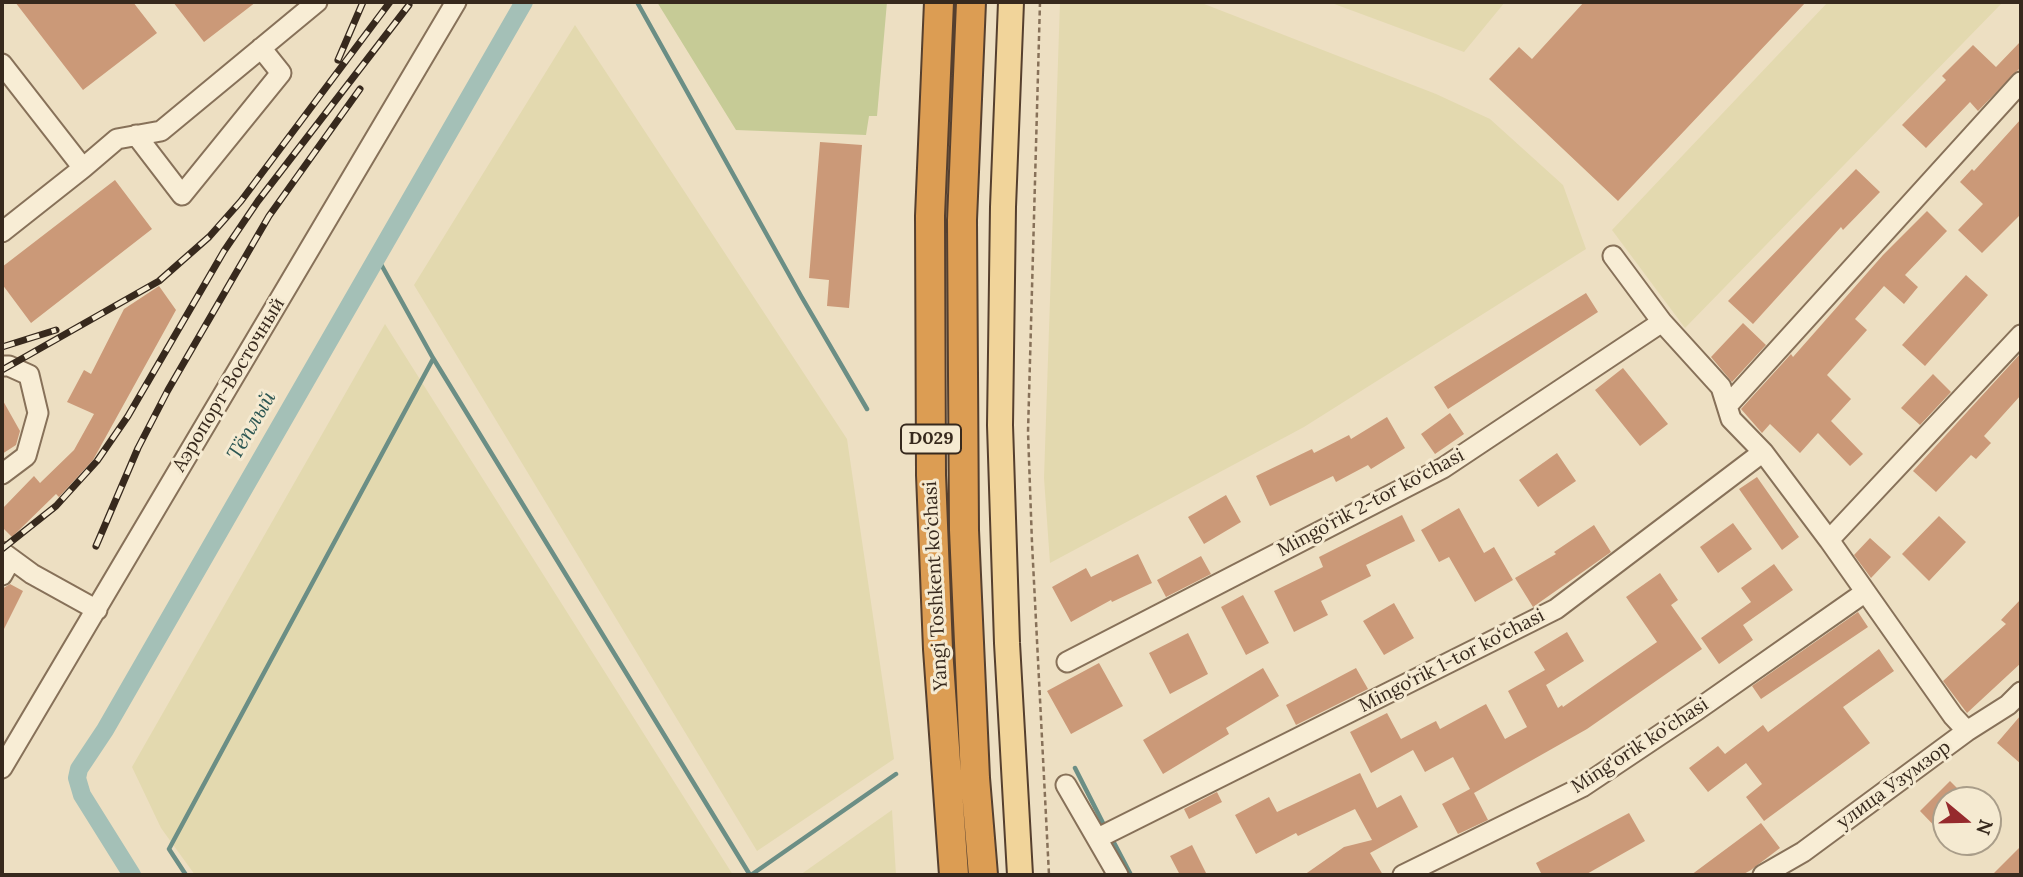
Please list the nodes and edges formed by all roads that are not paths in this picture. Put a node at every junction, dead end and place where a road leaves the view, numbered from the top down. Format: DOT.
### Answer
graph roads {
  1 [pos="317,2"];
  2 [pos="456,2"];
  3 [pos="939,2"];
  4 [pos="971,2"];
  5 [pos="1011,2"];
  6 [pos="261,48"];
  7 [pos="2,64"];
  8 [pos="2021,82"];
  9 [pos="136,135"];
  10 [pos="83,168"];
  11 [pos="2,232"];
  12 [pos="1613,256"];
  13 [pos="1662,322"];
  14 [pos="2021,335"];
  15 [pos="2,366"];
  16 [pos="1727,406"];
  17 [pos="1763,452"];
  18 [pos="2,474"];
  19 [pos="1829,540"];
  20 [pos="5,562"];
  21 [pos="1864,593"];
  22 [pos="97,610"];
  23 [pos="1067,662"];
  24 [pos="2021,692"];
  25 [pos="1966,731"];
  26 [pos="2,768"];
  27 [pos="1066,785"];
  28 [pos="1106,833"];
  29 [pos="954,875"];
  30 [pos="984,875"];
  31 [pos="1020,875"];
  32 [pos="1118,875"];
  33 [pos="1403,875"];
  34 [pos="1763,875"];
  1 -- 6 [label="street"];
  2 -- 22 [label="street, Аэропорт-Восточный"];
  3 -- 29 [label="highway, Yangi Toshkent ko‘chasi / D029"];
  4 -- 30 [label="highway, Yangi Toshkent ko‘chasi / D029"];
  5 -- 31 [label="main road"];
  6 -- 9 [label="street"];
  6 -- 9 [label="street"];
  7 -- 10 [label="street"];
  8 -- 16 [label="street"];
  9 -- 10 [label="street"];
  10 -- 11 [label="street"];
  12 -- 13 [label="street"];
  13 -- 16 [label="street"];
  13 -- 23 [label="street, Mingo‘rik 2-tor ko‘chasi"];
  14 -- 19 [label="street"];
  15 -- 18 [label="street"];
  16 -- 17 [label="street"];
  17 -- 19 [label="street"];
  17 -- 28 [label="street, Mingo‘rik 1-tor ko‘chasi"];
  19 -- 21 [label="street"];
  20 -- 22 [label="street"];
  21 -- 25 [label="street"];
  21 -- 33 [label="street, Ming'orik ko'chasi"];
  22 -- 26 [label="street, Аэропорт-Восточный"];
  24 -- 25 [label="street, улица Узумзор"];
  25 -- 34 [label="street, улица Узумзор"];
  27 -- 28 [label="street"];
  28 -- 32 [label="street"];
}
